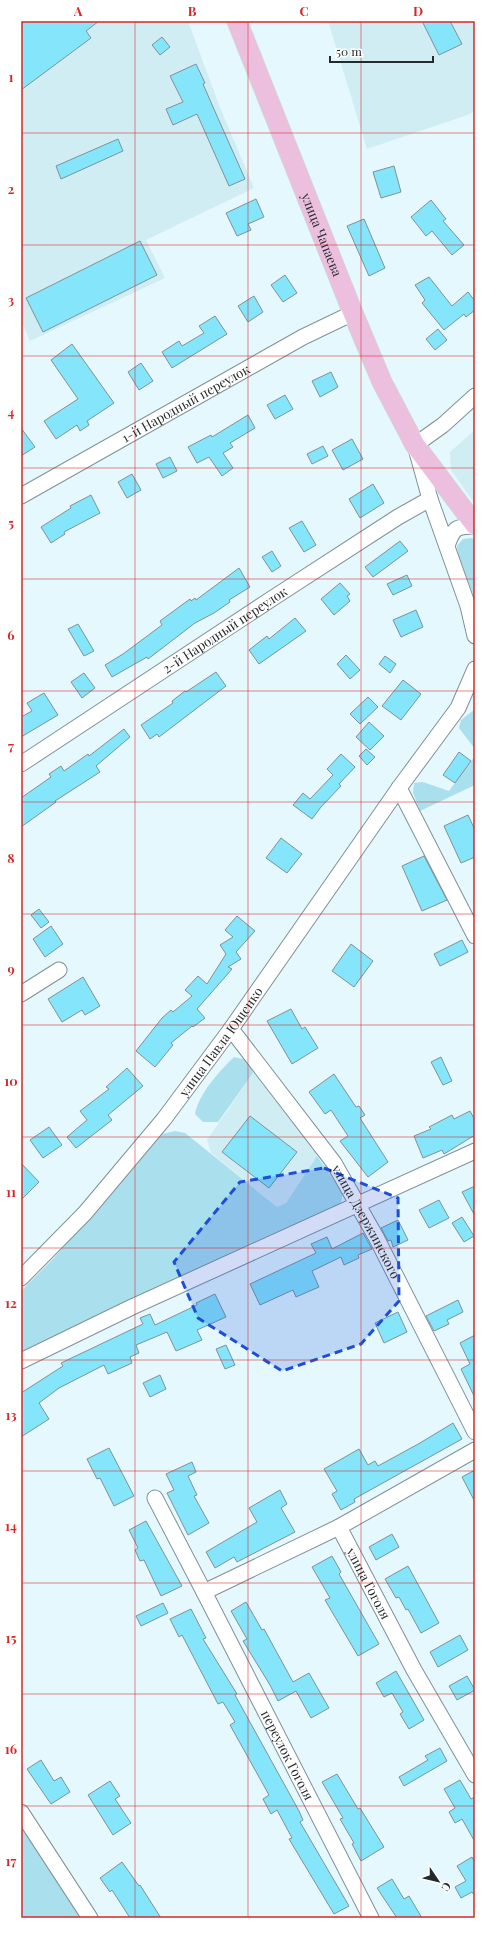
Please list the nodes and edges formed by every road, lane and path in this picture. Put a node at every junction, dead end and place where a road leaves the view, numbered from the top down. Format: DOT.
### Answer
graph roads {
  1 [pos="237,21"];
  2 [pos="353,313"];
  3 [pos="475,396"];
  4 [pos="415,445"];
  5 [pos="21,496"];
  6 [pos="430,499"];
  7 [pos="475,526"];
  8 [pos="447,546"];
  9 [pos="475,636"];
  10 [pos="475,669"];
  11 [pos="475,697"];
  12 [pos="458,708"];
  13 [pos="21,764"];
  14 [pos="399,788"];
  15 [pos="475,936"];
  16 [pos="59,970"];
  17 [pos="21,994"];
  18 [pos="231,1029"];
  19 [pos="475,1151"];
  20 [pos="357,1204"];
  21 [pos="21,1278"];
  22 [pos="21,1361"];
  23 [pos="475,1432"];
  24 [pos="475,1450"];
  25 [pos="155,1498"];
  26 [pos="339,1527"];
  27 [pos="204,1592"];
  28 [pos="475,1775"];
  29 [pos="21,1812"];
  30 [pos="90,1918"];
  31 [pos="371,1918"];
  1 -- 2 [label="main road, улица Чапаева"];
  2 -- 4 [label="main road, улица Чапаева"];
  2 -- 5 [label="street, 1-й Народный переулок"];
  3 -- 4 [label="street"];
  4 -- 6 [label="street"];
  4 -- 7 [label="main road, улица Чапаева"];
  6 -- 8 [label="street"];
  6 -- 13 [label="street, 2-й Народный переулок"];
  7 -- 8 [label="street"];
  8 -- 9 [label="street"];
  10 -- 12 [label="street"];
  11 -- 12 [label="street"];
  12 -- 14 [label="street, улица Павла Ющенко"];
  14 -- 15 [label="street"];
  14 -- 18 [label="street, улица Павла Ющенко"];
  16 -- 17 [label="street"];
  18 -- 20 [label="street, улица Дзержинского"];
  18 -- 21 [label="street, улица Павла Ющенко"];
  19 -- 20 [label="street"];
  20 -- 22 [label="street"];
  20 -- 23 [label="street, улица Дзержинского"];
  24 -- 26 [label="street"];
  25 -- 27 [label="street, переулок Гоголя"];
  26 -- 27 [label="street"];
  26 -- 28 [label="street, улица Гоголя"];
  27 -- 31 [label="street, переулок Гоголя"];
  29 -- 30 [label="street"];
}
